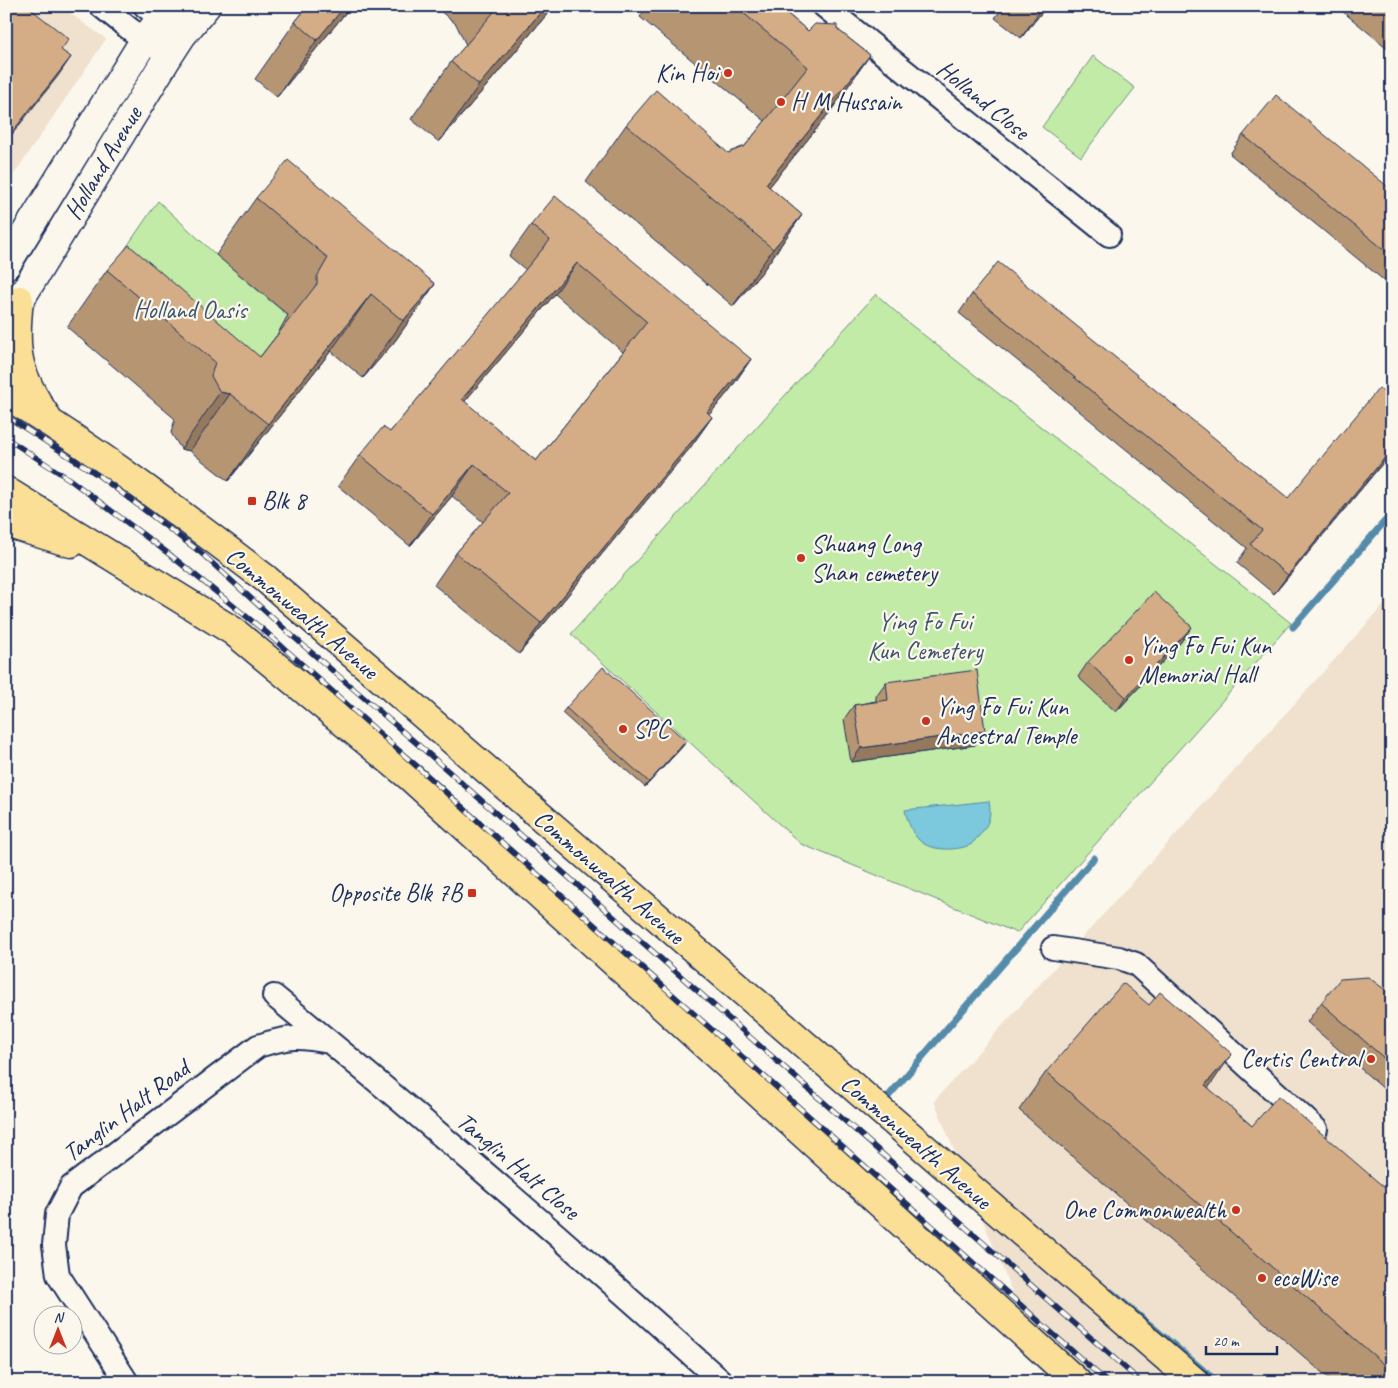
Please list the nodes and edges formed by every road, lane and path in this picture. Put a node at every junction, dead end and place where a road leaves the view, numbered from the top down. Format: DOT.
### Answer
graph roads {
  1 [pos="101,6"];
  2 [pos="206,6"];
  3 [pos="824,6"];
  4 [pos="155,17"];
  5 [pos="175,45"];
  6 [pos="1109,235"];
  7 [pos="6,265"];
  8 [pos="13,312"];
  9 [pos="6,395"];
  10 [pos="49,421"];
  11 [pos="6,491"];
  12 [pos="6,523"];
  13 [pos="111,556"];
  14 [pos="1053,948"];
  15 [pos="274,996"];
  16 [pos="330,1042"];
  17 [pos="1333,1145"];
  18 [pos="128,1382"];
  19 [pos="722,1382"];
  20 [pos="1077,1382"];
  21 [pos="1195,1382"];
  1 -- 4 [label="street"];
  2 -- 5 [label="street, Holland Avenue"];
  3 -- 6 [label="street, Holland Close"];
  4 -- 5 [label="street"];
  4 -- 7 [label="street, Holland Avenue"];
  5 -- 8 [label="street, Holland Avenue"];
  8 -- 10 [label="main road"];
  9 -- 10 [label="main road, Commonwealth Avenue"];
  10 -- 21 [label="main road, Commonwealth Avenue"];
  11 -- 13 [label="main road"];
  12 -- 13 [label="main road"];
  13 -- 20 [label="main road"];
  14 -- 17 [label="street"];
  15 -- 16 [label="street, Tanglin Halt Close"];
  16 -- 18 [label="street, Tanglin Halt Road"];
  16 -- 19 [label="street, Tanglin Halt Close"];
}
